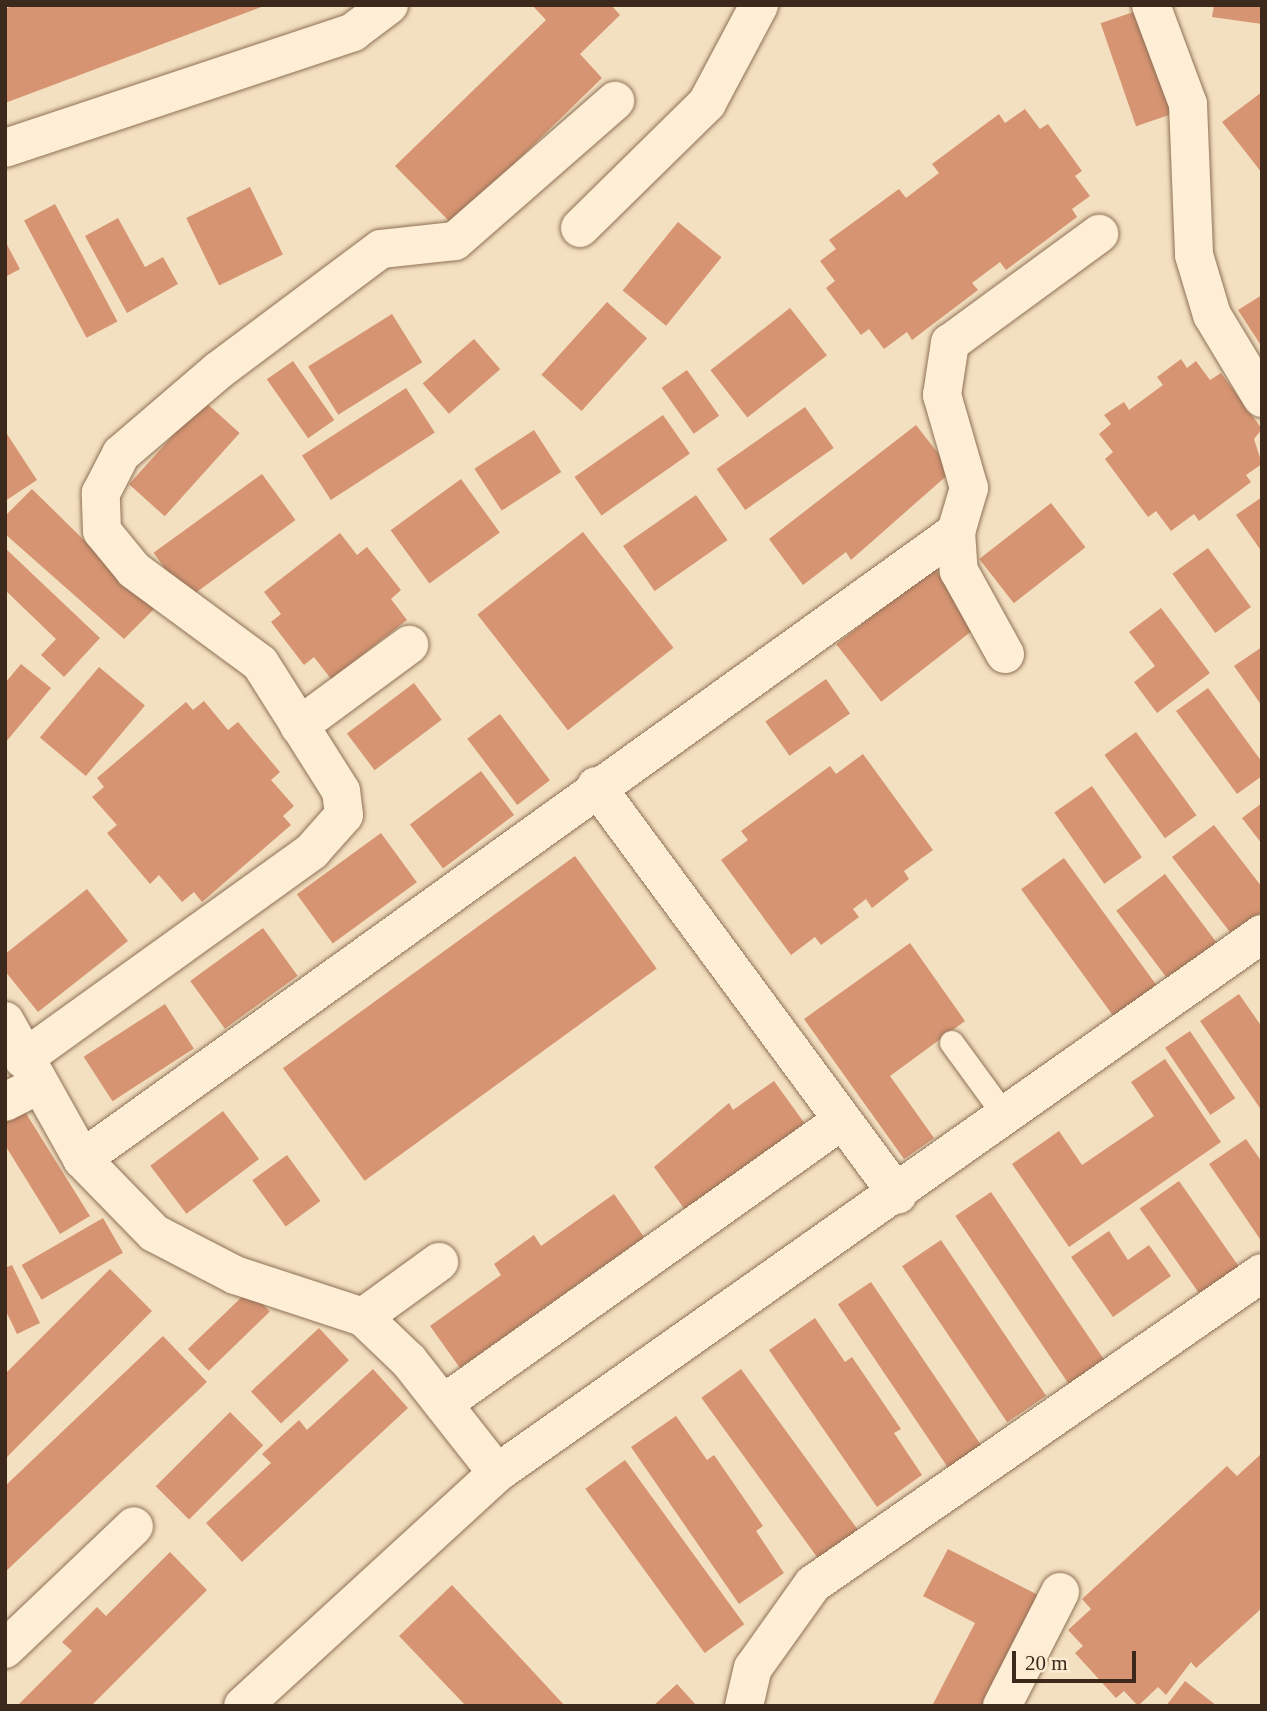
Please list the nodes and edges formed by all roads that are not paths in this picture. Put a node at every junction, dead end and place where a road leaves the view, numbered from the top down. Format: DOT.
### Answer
graph roads {
  1 [pos="389,5"];
  2 [pos="759,5"];
  3 [pos="1152,5"];
  4 [pos="615,101"];
  5 [pos="5,148"];
  6 [pos="580,228"];
  7 [pos="1099,234"];
  8 [pos="1262,398"];
  9 [pos="956,531"];
  10 [pos="409,645"];
  11 [pos="1005,654"];
  12 [pos="299,726"];
  13 [pos="596,786"];
  14 [pos="1262,933"];
  15 [pos="5,1021"];
  16 [pos="952,1043"];
  17 [pos="31,1072"];
  18 [pos="5,1102"];
  19 [pos="1006,1117"];
  20 [pos="842,1120"];
  21 [pos="82,1159"];
  22 [pos="898,1195"];
  23 [pos="439,1262"];
  24 [pos="1262,1273"];
  25 [pos="363,1317"];
  26 [pos="443,1404"];
  27 [pos="497,1473"];
  28 [pos="134,1526"];
  29 [pos="1060,1592"];
  30 [pos="5,1649"];
  31 [pos="243,1706"];
  32 [pos="744,1706"];
  33 [pos="1002,1706"];
  1 -- 5 [label="street"];
  2 -- 6 [label="street"];
  3 -- 8 [label="street"];
  4 -- 12 [label="street"];
  7 -- 9 [label="street"];
  9 -- 11 [label="street"];
  9 -- 13 [label="street"];
  10 -- 12 [label="street"];
  12 -- 17 [label="street"];
  13 -- 20 [label="street"];
  13 -- 21 [label="street"];
  14 -- 19 [label="street"];
  15 -- 17 [label="street"];
  16 -- 19 [label="lane"];
  17 -- 18 [label="street"];
  17 -- 21 [label="street"];
  19 -- 22 [label="street"];
  20 -- 22 [label="street"];
  20 -- 26 [label="street"];
  21 -- 25 [label="street"];
  22 -- 27 [label="street"];
  23 -- 25 [label="street"];
  24 -- 32 [label="street"];
  25 -- 26 [label="street"];
  26 -- 27 [label="street"];
  27 -- 31 [label="street"];
  28 -- 30 [label="street"];
  29 -- 33 [label="street"];
}
